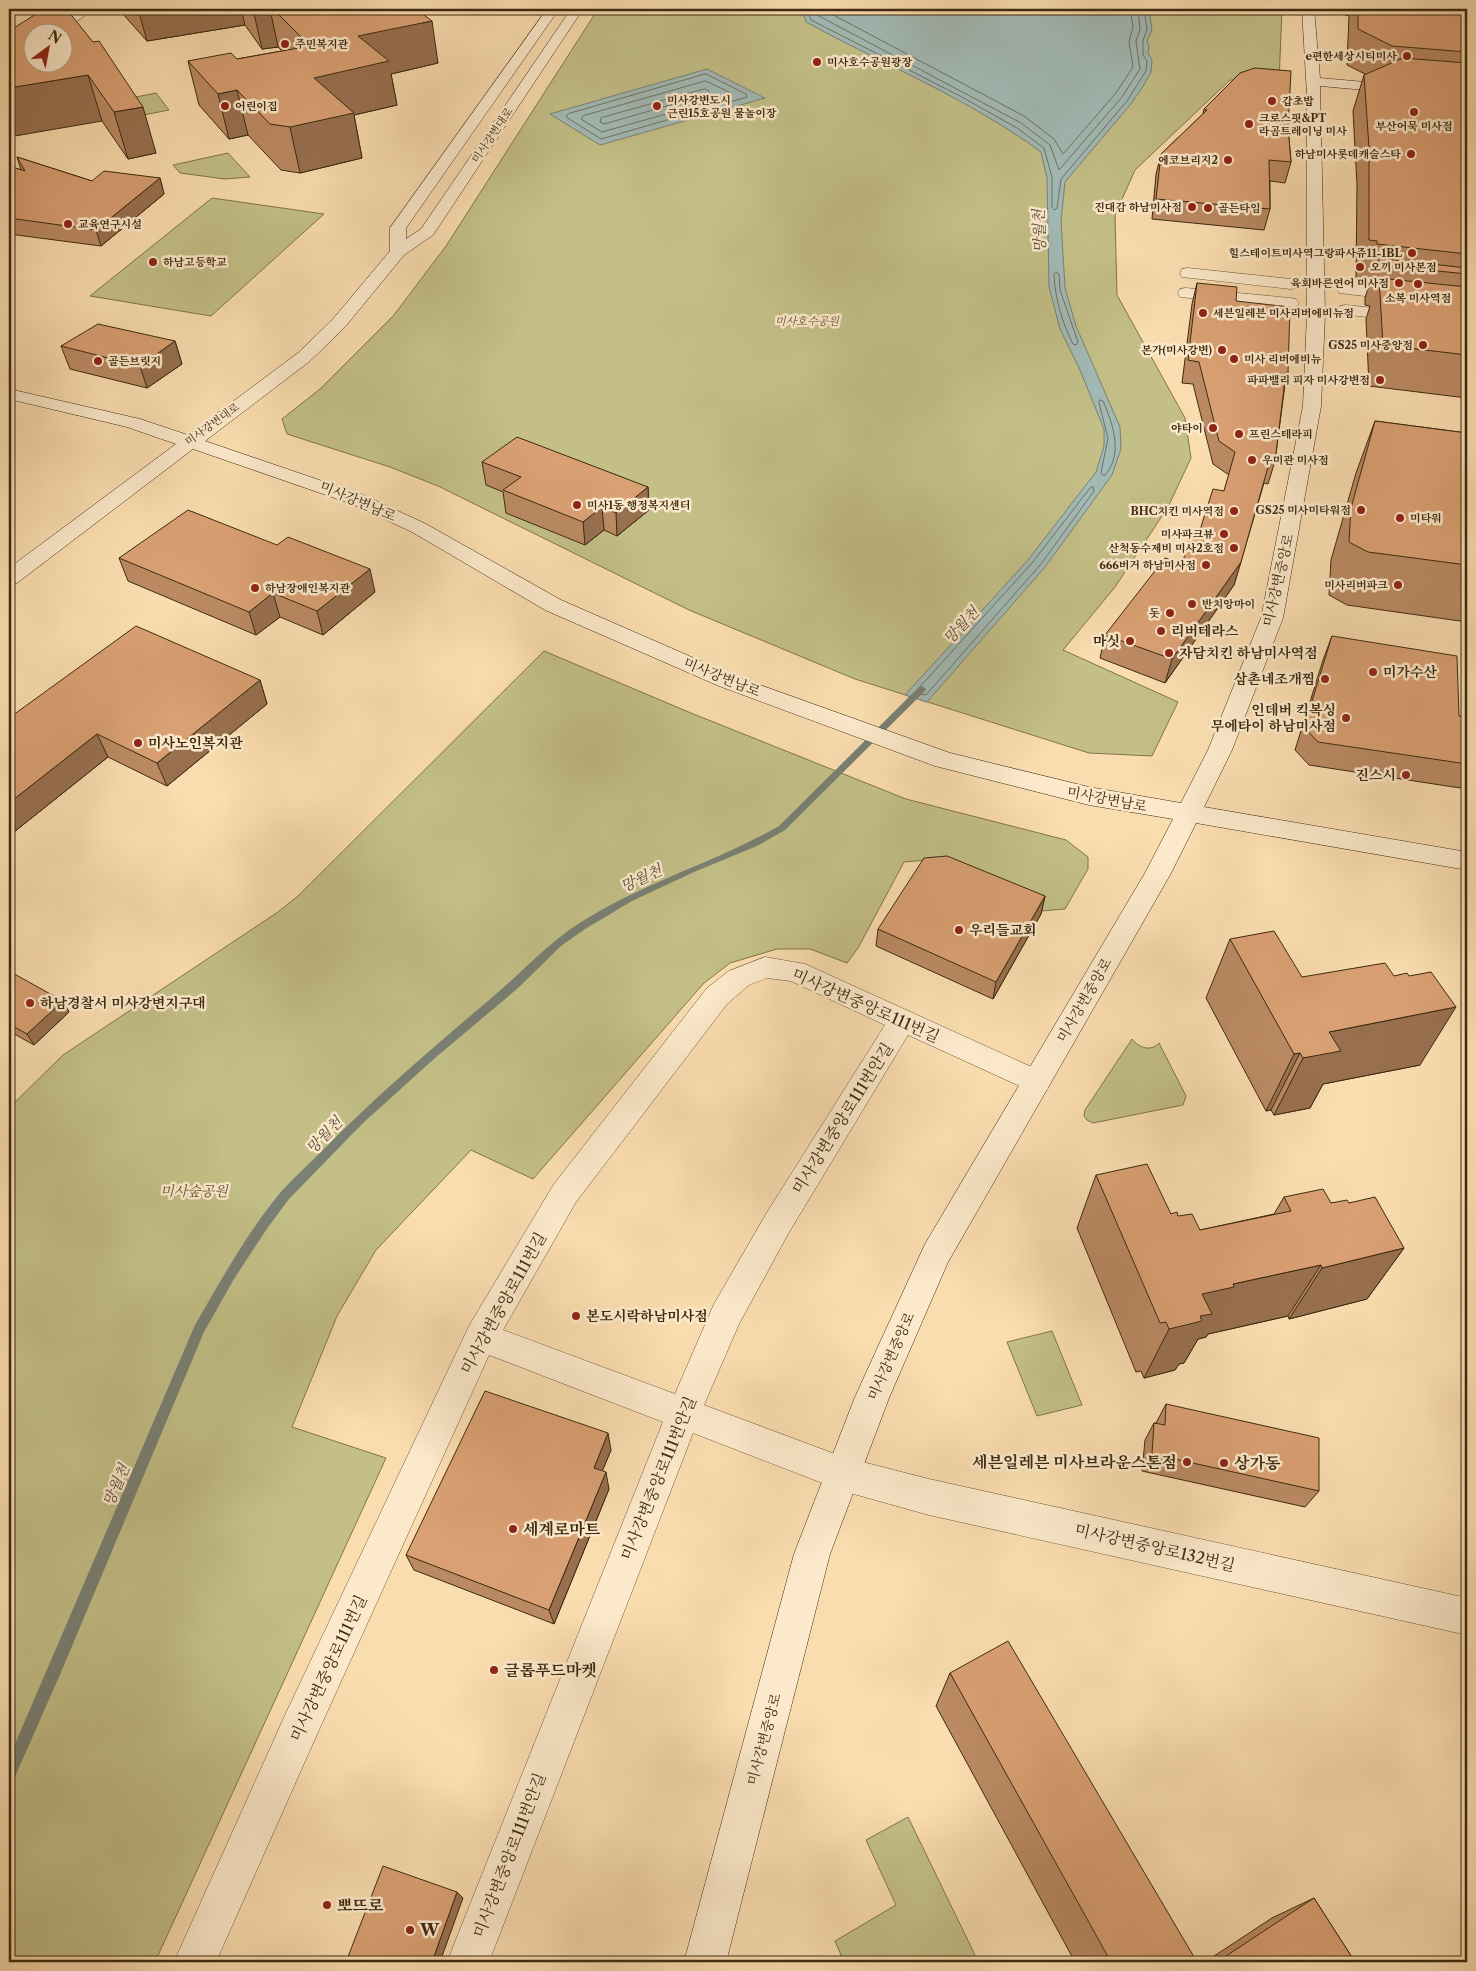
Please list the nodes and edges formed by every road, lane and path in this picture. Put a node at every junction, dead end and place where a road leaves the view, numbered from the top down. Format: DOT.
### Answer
graph roads {
  1 [pos="88,9"];
  2 [pos="553,9"];
  3 [pos="577,9"];
  4 [pos="1308,9"];
  5 [pos="69,22"];
  6 [pos="1312,81"];
  7 [pos="1467,95"];
  8 [pos="398,252"];
  9 [pos="1188,273"];
  10 [pos="1291,284"];
  11 [pos="1345,289"];
  12 [pos="1186,293"];
  13 [pos="1290,303"];
  14 [pos="1467,303"];
  15 [pos="1346,310"];
  16 [pos="1467,323"];
  17 [pos="9,394"];
  18 [pos="188,441"];
  19 [pos="9,578"];
  20 [pos="1188,814"];
  21 [pos="1467,861"];
  22 [pos="903,1020"];
  23 [pos="1037,1082"];
  24 [pos="481,1337"];
  25 [pos="682,1414"];
  26 [pos="843,1474"];
  27 [pos="1467,1617"];
  28 [pos="194,1962"];
  29 [pos="468,1962"];
  30 [pos="705,1962"];
  1 -- 5 [label="street"];
  2 -- 8 [label="street, 미사강변대로"];
  3 -- 8 [label="street, 미사강변대로"];
  4 -- 6 [label="street, 미사강변중앙로"];
  6 -- 7 [label="street"];
  6 -- 20 [label="street, 미사강변중앙로"];
  8 -- 18 [label="street, 미사강변대로"];
  9 -- 10 [label="street"];
  11 -- 14 [label="street"];
  12 -- 13 [label="street"];
  15 -- 16 [label="street"];
  17 -- 18 [label="street, 미사강변남로"];
  18 -- 19 [label="street, 미사강변대로"];
  18 -- 20 [label="street, 미사강변남로"];
  20 -- 21 [label="street, 미사강변남로"];
  20 -- 23 [label="street, 미사강변중앙로"];
  22 -- 23 [label="street, 미사강변중앙로111번길"];
  22 -- 24 [label="street, 미사강변중앙로111번길"];
  22 -- 25 [label="street, 미사강변중앙로111번안길"];
  23 -- 26 [label="street, 미사강변중앙로"];
  24 -- 25 [label="street, 미사강변중앙로132번길"];
  24 -- 28 [label="street, 미사강변중앙로111번길"];
  25 -- 26 [label="street, 미사강변중앙로132번길"];
  25 -- 29 [label="street, 미사강변중앙로111번안길"];
  26 -- 27 [label="street, 미사강변중앙로132번길"];
  26 -- 30 [label="street, 미사강변중앙로"];
}
